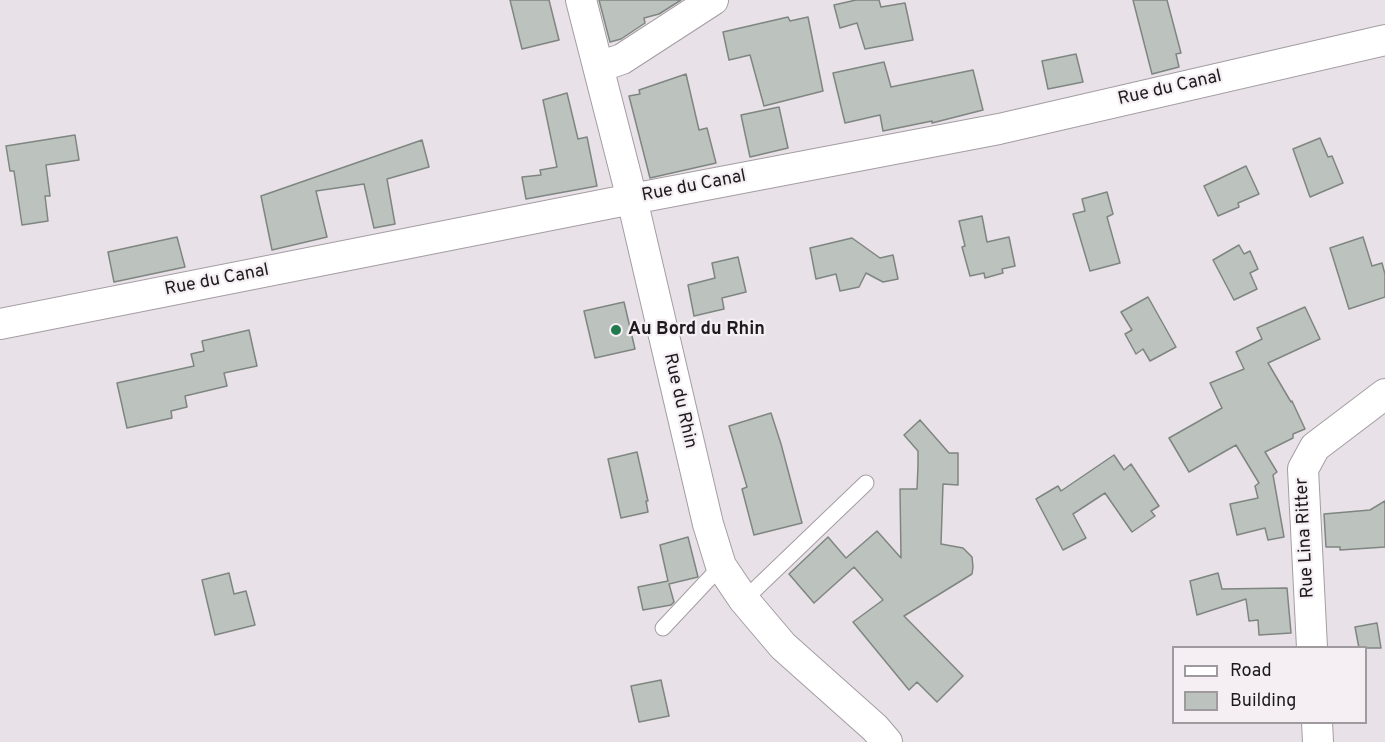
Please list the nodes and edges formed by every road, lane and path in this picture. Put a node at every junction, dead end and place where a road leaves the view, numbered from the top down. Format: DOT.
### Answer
graph roads {
  1 [pos="581,0"];
  2 [pos="713,0"];
  3 [pos="1385,40"];
  4 [pos="599,67"];
  5 [pos="632,199"];
  6 [pos="0,324"];
  7 [pos="1385,394"];
  8 [pos="866,483"];
  9 [pos="721,566"];
  10 [pos="744,600"];
  11 [pos="663,628"];
  12 [pos="1312,646"];
  13 [pos="1317,724"];
  14 [pos="887,742"];
  15 [pos="1318,742"];
  1 -- 4 [label="street, Rue du Rhin"];
  2 -- 4 [label="street"];
  3 -- 5 [label="street, Rue du Canal"];
  4 -- 5 [label="street, Rue du Rhin"];
  5 -- 6 [label="street, Rue du Canal"];
  5 -- 9 [label="street, Rue du Rhin"];
  7 -- 12 [label="street, Rue Lina Ritter"];
  8 -- 10 [label="lane"];
  9 -- 10 [label="street, Rue du Rhin"];
  9 -- 11 [label="lane"];
  10 -- 14 [label="street, Rue du Rhin"];
  13 -- 15 [label="street"];
}
